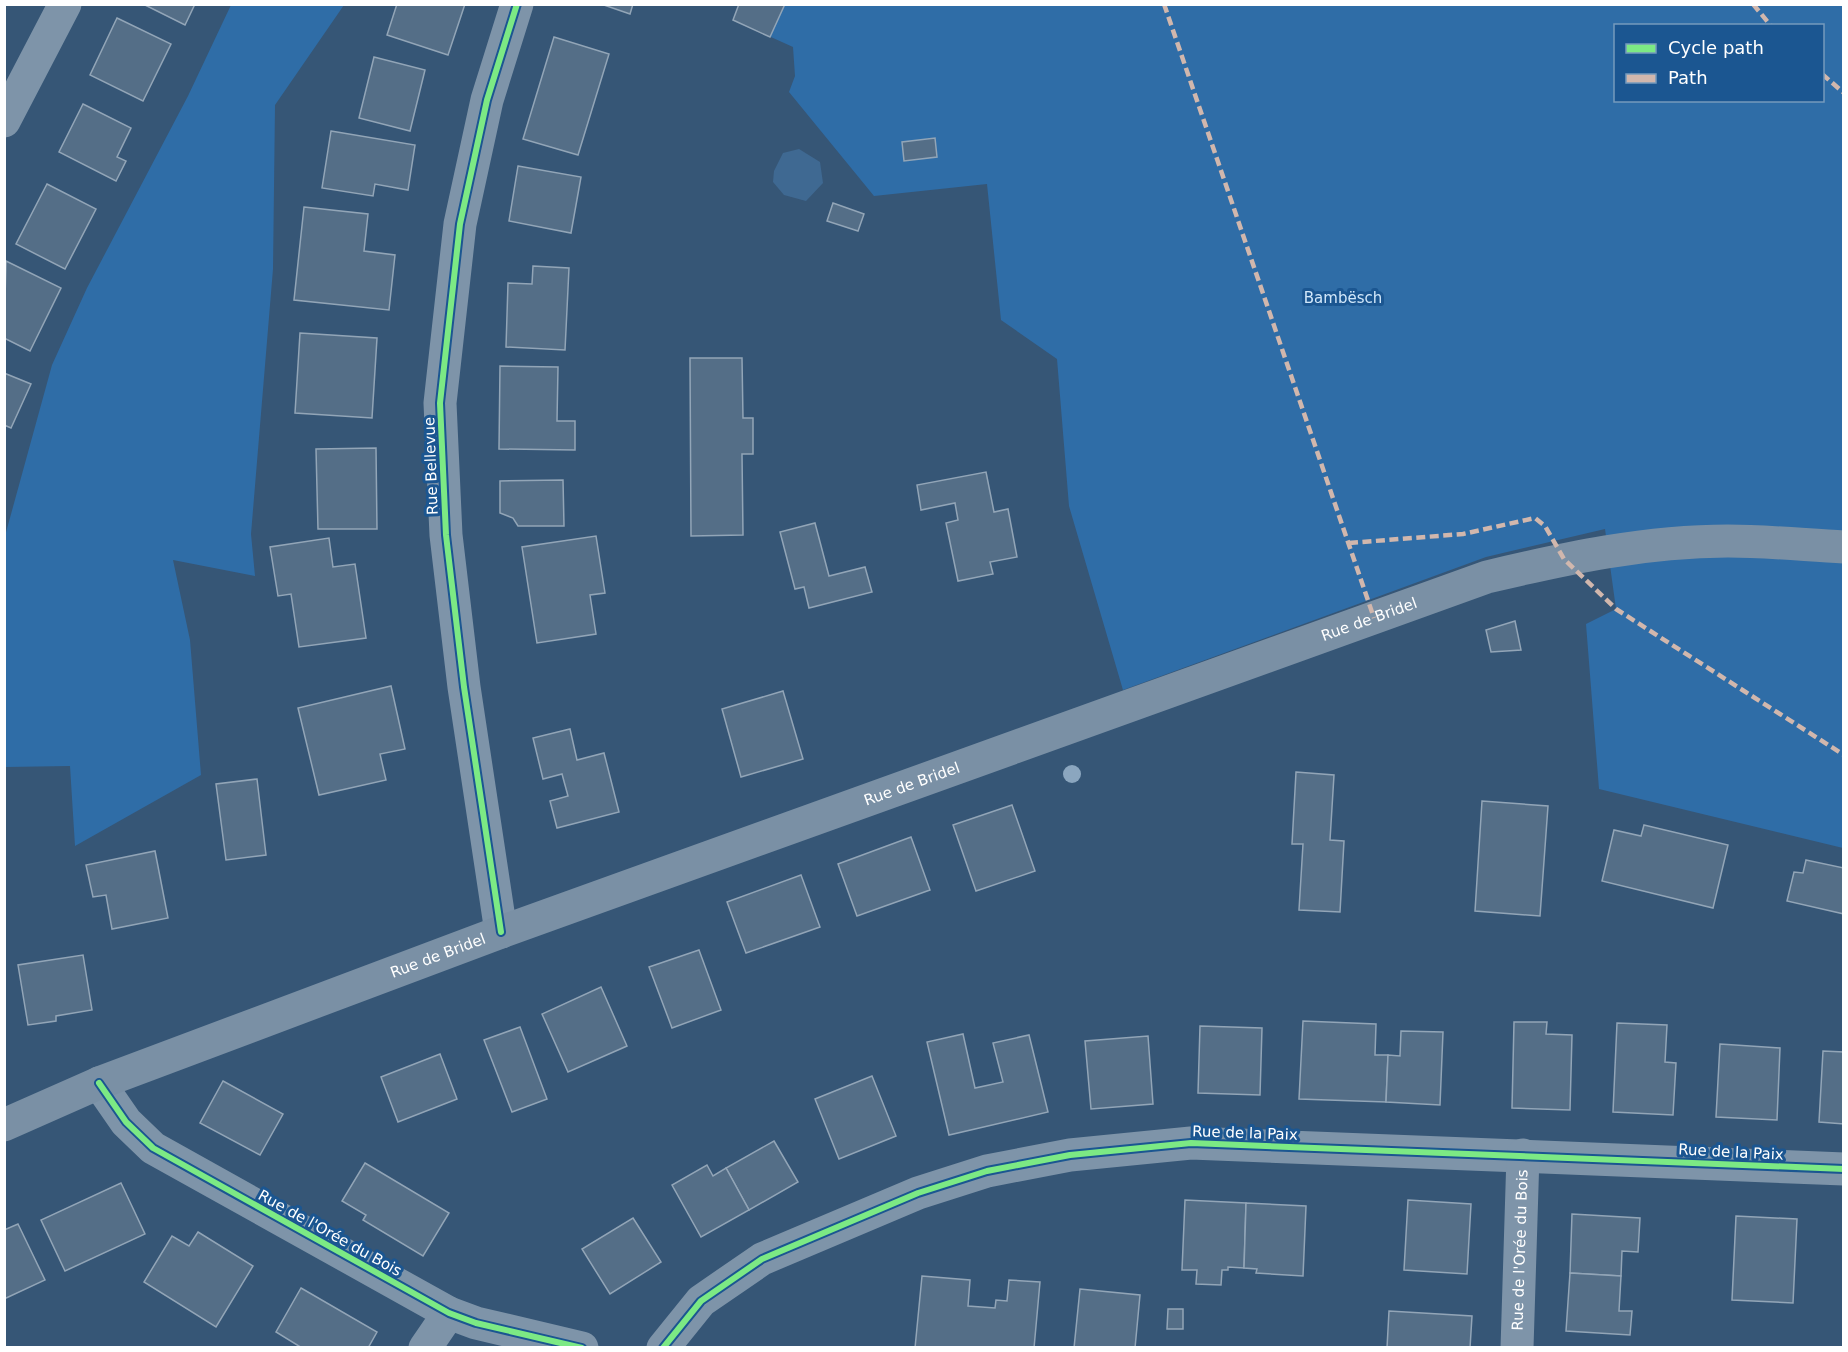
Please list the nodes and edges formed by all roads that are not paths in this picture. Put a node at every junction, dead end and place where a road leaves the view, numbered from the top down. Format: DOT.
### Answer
graph roads {
  1 [pos="65,4"];
  2 [pos="518,4"];
  3 [pos="4,121"];
  4 [pos="1844,547"];
  5 [pos="501,932"];
  6 [pos="99,1083"];
  7 [pos="4,1125"];
  8 [pos="1523,1155"];
  9 [pos="1844,1169"];
  10 [pos="449,1313"];
  11 [pos="425,1347"];
  12 [pos="582,1347"];
  13 [pos="663,1347"];
  14 [pos="1517,1347"];
  1 -- 3 [label="street"];
  2 -- 5 [label="street, Rue Bellevue"];
  4 -- 5 [label="main road, Rue de Bridel"];
  5 -- 6 [label="main road, Rue de Bridel"];
  6 -- 7 [label="main road, Rue de Bridel"];
  6 -- 10 [label="street, Rue de l'Orée du Bois"];
  8 -- 9 [label="street, Rue de la Paix"];
  8 -- 13 [label="street, Rue de la Paix"];
  8 -- 14 [label="street, Rue de l'Orée du Bois"];
  10 -- 11 [label="street"];
  10 -- 12 [label="street, Rue de l'Orée du Bois"];
}
